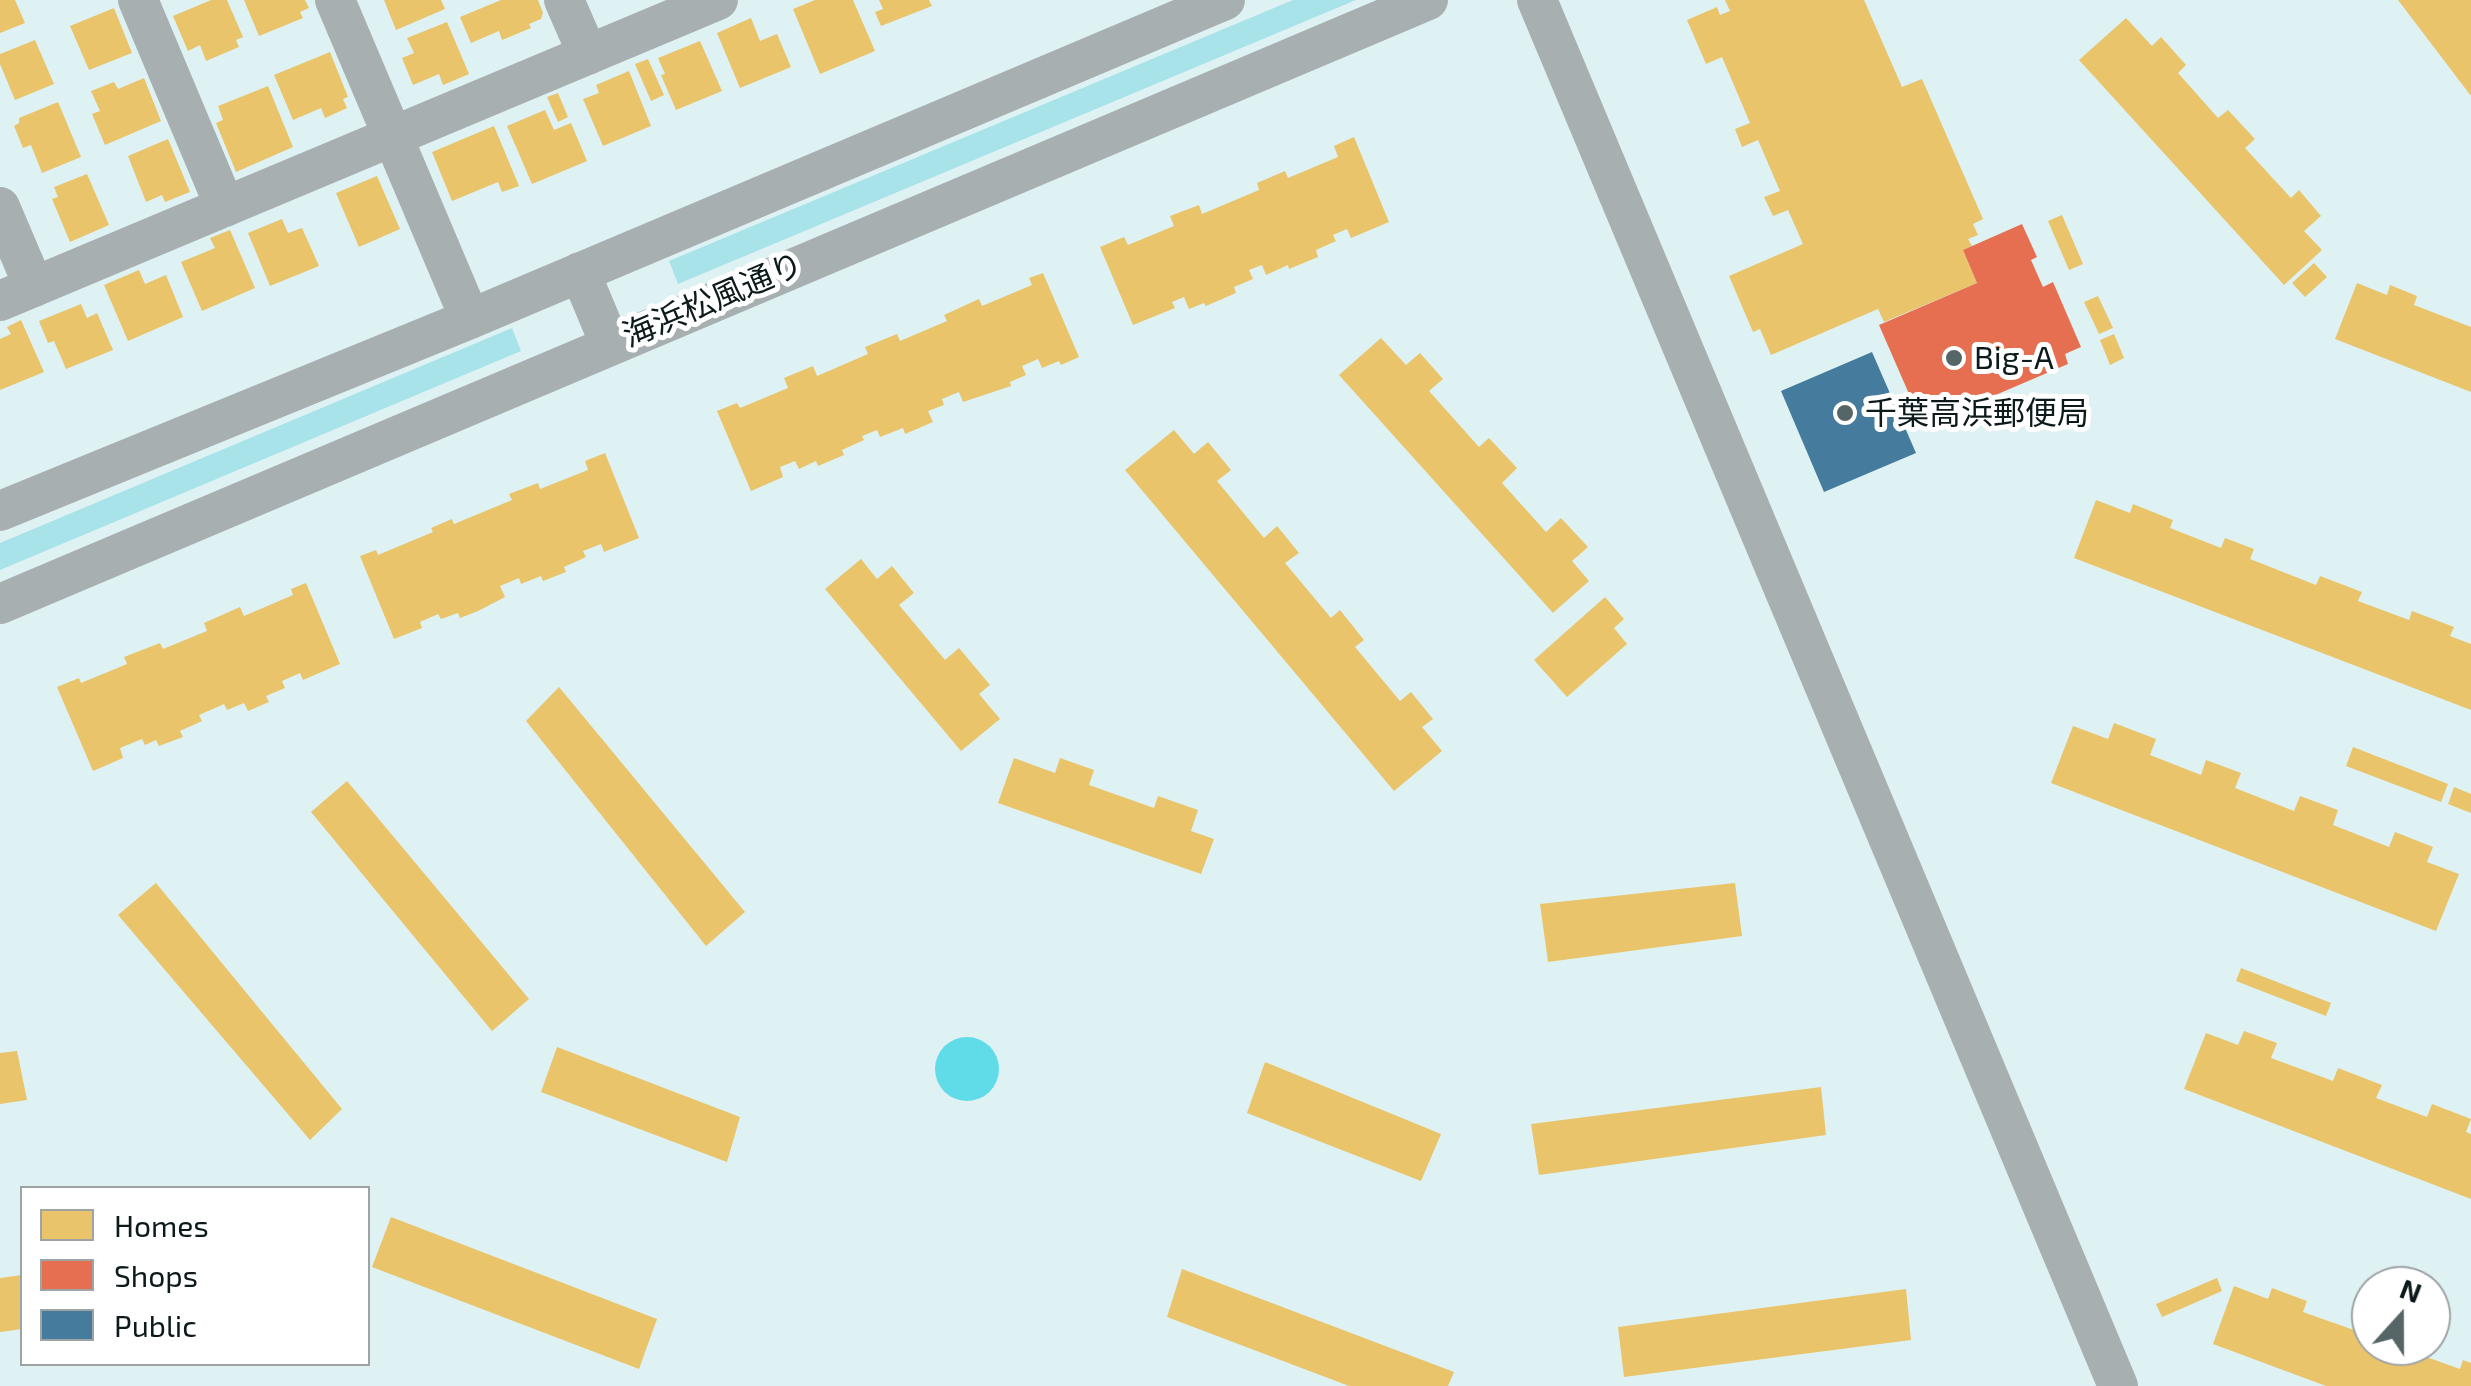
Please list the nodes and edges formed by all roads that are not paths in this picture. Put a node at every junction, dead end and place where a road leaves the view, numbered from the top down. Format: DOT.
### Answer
graph roads {
  1 [pos="138,0"];
  2 [pos="335,0"];
  3 [pos="564,0"];
  4 [pos="718,0"];
  5 [pos="1226,0"];
  6 [pos="1428,0"];
  7 [pos="1537,0"];
  8 [pos="588,55"];
  9 [pos="392,136"];
  10 [pos="225,207"];
  11 [pos="0,208"];
  12 [pos="580,272"];
  13 [pos="17,294"];
  14 [pos="470,319"];
  15 [pos="610,344"];
  16 [pos="0,510"];
  17 [pos="0,604"];
  18 [pos="2118,1386"];
  1 -- 10 [label="street"];
  2 -- 9 [label="street"];
  3 -- 8 [label="street"];
  4 -- 8 [label="street"];
  5 -- 12 [label="street"];
  6 -- 15 [label="street, 海浜松風通り"];
  7 -- 18 [label="street"];
  8 -- 9 [label="street"];
  9 -- 10 [label="street"];
  9 -- 14 [label="street"];
  10 -- 13 [label="street"];
  11 -- 13 [label="street"];
  12 -- 14 [label="street"];
  12 -- 15 [label="street"];
  14 -- 16 [label="street"];
  15 -- 17 [label="street, 海浜松風通り"];
}
